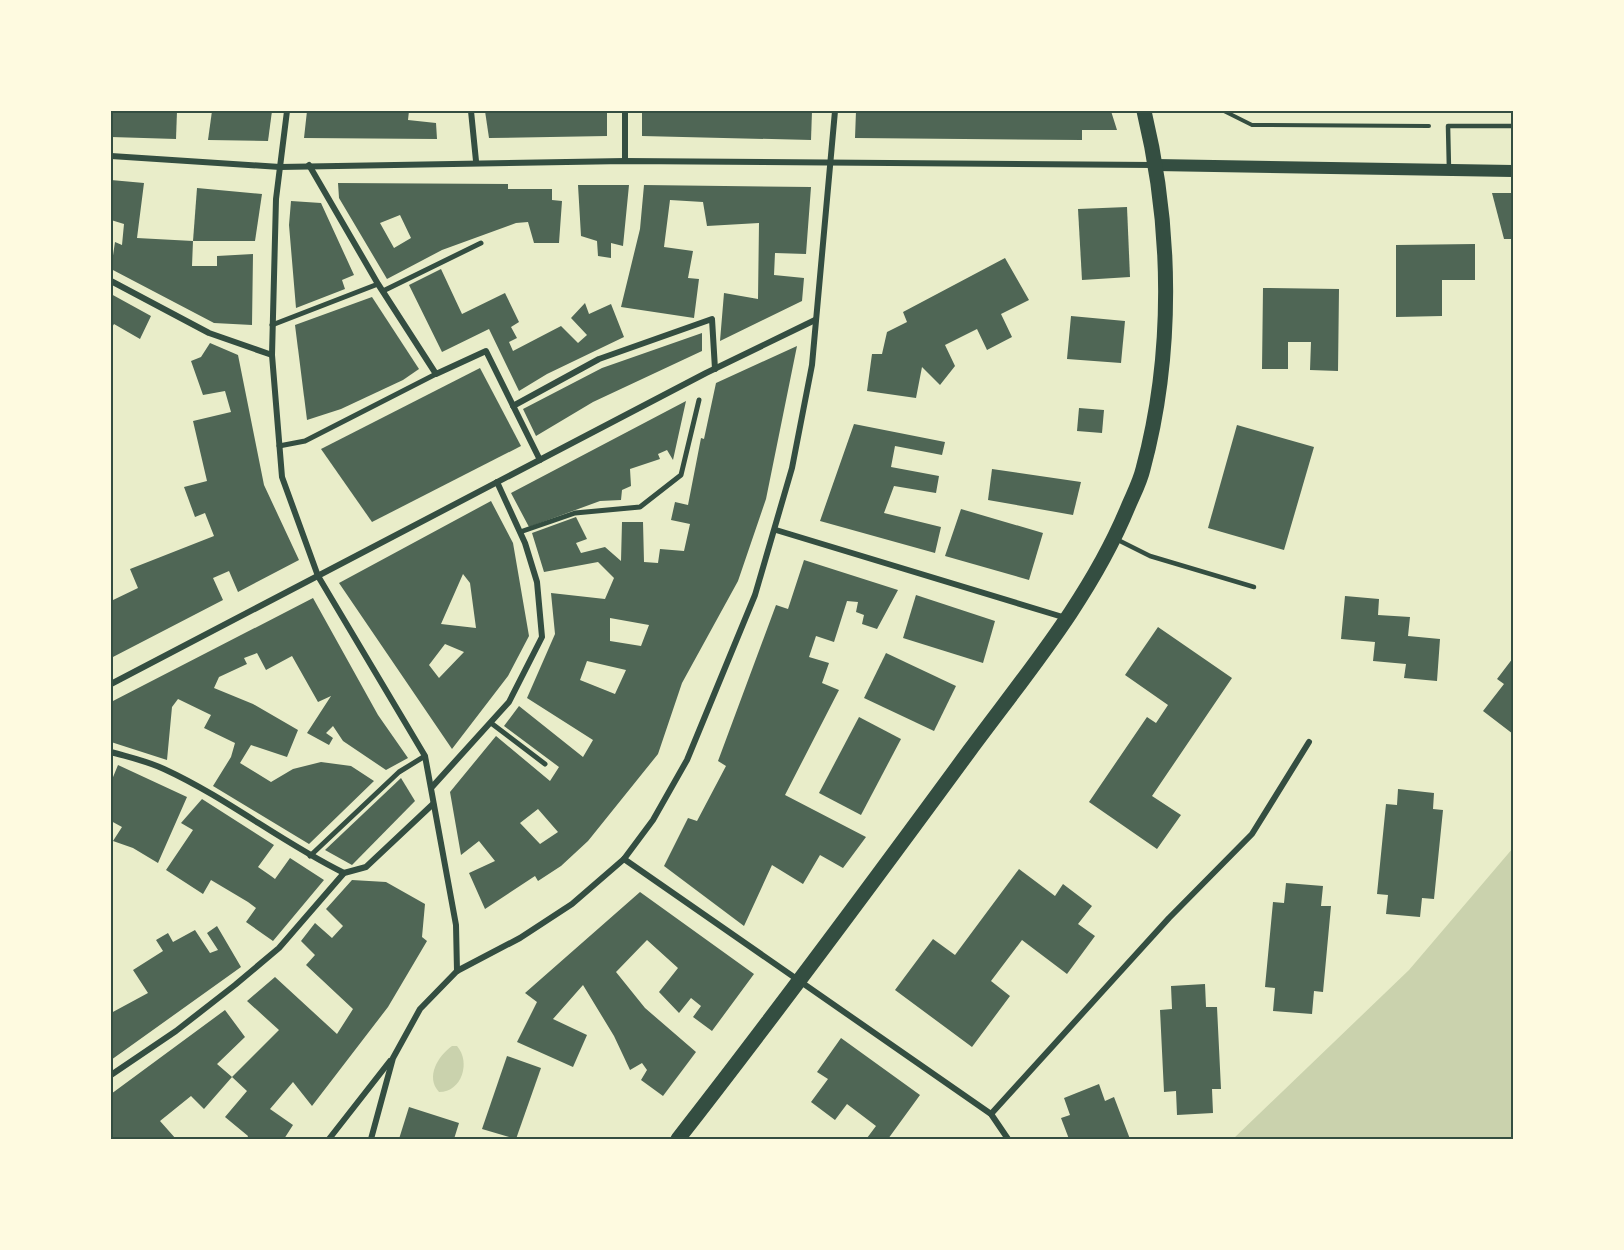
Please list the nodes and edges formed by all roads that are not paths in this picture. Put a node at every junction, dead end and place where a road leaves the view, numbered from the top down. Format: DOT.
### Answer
graph roads {
  1 [pos="286,111"];
  2 [pos="471,111"];
  3 [pos="625,111"];
  4 [pos="835,111"];
  5 [pos="1144,111"];
  6 [pos="1513,126"];
  7 [pos="111,156"];
  8 [pos="476,161"];
  9 [pos="625,161"];
  10 [pos="832,162"];
  11 [pos="309,165"];
  12 [pos="1156,165"];
  13 [pos="280,167"];
  14 [pos="1449,170"];
  15 [pos="1513,171"];
  16 [pos="481,243"];
  17 [pos="111,281"];
  18 [pos="378,284"];
  19 [pos="383,291"];
  20 [pos="815,320"];
  21 [pos="272,325"];
  22 [pos="272,355"];
  23 [pos="715,369"];
  24 [pos="436,374"];
  25 [pos="699,400"];
  26 [pos="513,406"];
  27 [pos="279,446"];
  28 [pos="540,460"];
  29 [pos="497,482"];
  30 [pos="776,530"];
  31 [pos="520,532"];
  32 [pos="1115,538"];
  33 [pos="318,576"];
  34 [pos="1254,587"];
  35 [pos="1067,619"];
  36 [pos="111,684"];
  37 [pos="491,723"];
  38 [pos="1309,742"];
  39 [pos="111,752"];
  40 [pos="424,756"];
  41 [pos="545,764"];
  42 [pos="432,787"];
  43 [pos="433,804"];
  44 [pos="310,856"];
  45 [pos="624,859"];
  46 [pos="344,873"];
  47 [pos="457,971"];
  48 [pos="800,982"];
  49 [pos="393,1058"];
  50 [pos="111,1075"];
  51 [pos="991,1113"];
  52 [pos="329,1139"];
  53 [pos="371,1139"];
  54 [pos="678,1139"];
  55 [pos="1008,1139"];
  1 -- 13 [label="street"];
  2 -- 8 [label="street"];
  3 -- 9 [label="street"];
  4 -- 10 [label="street"];
  5 -- 12 [label="main road"];
  6 -- 14 [label="lane"];
  7 -- 13 [label="street"];
  8 -- 9 [label="street"];
  8 -- 11 [label="street"];
  9 -- 10 [label="street"];
  10 -- 12 [label="street"];
  10 -- 20 [label="street"];
  11 -- 13 [label="street"];
  11 -- 18 [label="street"];
  12 -- 14 [label="main road"];
  12 -- 32 [label="main road"];
  13 -- 21 [label="street"];
  14 -- 15 [label="main road"];
  16 -- 19 [label="street"];
  17 -- 22 [label="street"];
  18 -- 19 [label="street"];
  18 -- 21 [label="street"];
  19 -- 24 [label="street"];
  20 -- 23 [label="street"];
  20 -- 30 [label="street"];
  21 -- 22 [label="street"];
  22 -- 27 [label="street"];
  23 -- 26 [label="street"];
  23 -- 28 [label="street"];
  24 -- 26 [label="street"];
  24 -- 27 [label="street"];
  25 -- 31 [label="street"];
  26 -- 28 [label="street"];
  27 -- 33 [label="street"];
  28 -- 29 [label="street"];
  29 -- 31 [label="street"];
  29 -- 33 [label="street"];
  30 -- 35 [label="street"];
  30 -- 45 [label="street"];
  31 -- 37 [label="street"];
  32 -- 34 [label="lane"];
  32 -- 35 [label="main road"];
  33 -- 36 [label="street"];
  33 -- 40 [label="street"];
  35 -- 48 [label="main road"];
  37 -- 41 [label="street"];
  37 -- 42 [label="street"];
  38 -- 51 [label="street"];
  39 -- 44 [label="street"];
  40 -- 42 [label="street"];
  40 -- 44 [label="street"];
  42 -- 43 [label="street"];
  43 -- 46 [label="street"];
  43 -- 47 [label="street"];
  44 -- 46 [label="street"];
  45 -- 47 [label="street"];
  45 -- 48 [label="street"];
  46 -- 50 [label="street"];
  47 -- 49 [label="street"];
  48 -- 51 [label="street"];
  48 -- 54 [label="main road"];
  49 -- 52 [label="street"];
  49 -- 53 [label="street"];
  51 -- 55 [label="street"];
}
